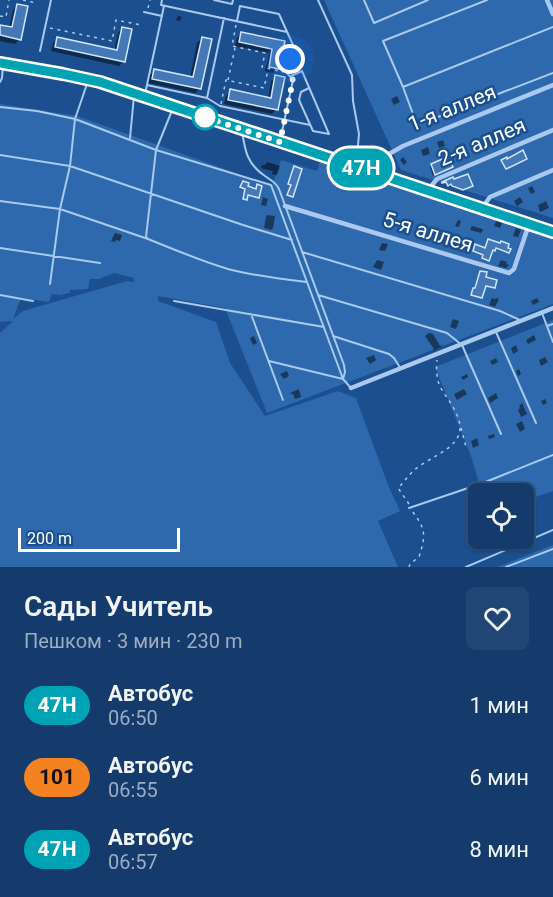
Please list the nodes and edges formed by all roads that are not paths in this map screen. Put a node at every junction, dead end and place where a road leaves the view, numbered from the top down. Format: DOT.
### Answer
graph roads {
  1 [pos="51,0"];
  2 [pos="162,0"];
  3 [pos="214,0"];
  4 [pos="233,0"];
  5 [pos="318,0"];
  6 [pos="364,0"];
  7 [pos="416,0"];
  8 [pos="428,0"];
  9 [pos="487,0"];
  10 [pos="547,0"];
  11 [pos="418,4"];
  12 [pos="164,6"];
  13 [pos="144,12"];
  14 [pos="553,14"];
  15 [pos="162,16"];
  16 [pos="224,18"];
  17 [pos="237,21"];
  18 [pos="553,27"];
  19 [pos="287,32"];
  20 [pos="40,51"];
  21 [pos="2,63"];
  22 [pos="553,73"];
  23 [pos="290,76"];
  24 [pos="88,79"];
  25 [pos="0,82"];
  26 [pos="147,85"];
  27 [pos="553,85"];
  28 [pos="403,87"];
  29 [pos="309,88"];
  30 [pos="134,93"];
  31 [pos="145,97"];
  32 [pos="207,98"];
  33 [pos="174,106"];
  34 [pos="0,107"];
  35 [pos="75,119"];
  36 [pos="285,120"];
  37 [pos="310,125"];
  38 [pos="241,129"];
  39 [pos="553,130"];
  40 [pos="130,139"];
  41 [pos="280,142"];
  42 [pos="156,150"];
  43 [pos="0,155"];
  44 [pos="351,165"];
  45 [pos="70,166"];
  46 [pos="553,170"];
  47 [pos="370,171"];
  48 [pos="428,190"];
  49 [pos="151,193"];
  50 [pos="0,201"];
  51 [pos="285,206"];
  52 [pos="482,208"];
  53 [pos="60,209"];
  54 [pos="529,224"];
  55 [pos="553,232"];
  56 [pos="148,239"];
  57 [pos="292,240"];
  58 [pos="0,248"];
  59 [pos="302,252"];
  60 [pos="54,256"];
  61 [pos="100,263"];
  62 [pos="307,282"];
  63 [pos="50,284"];
  64 [pos="0,295"];
  65 [pos="318,295"];
  66 [pos="33,301"];
  67 [pos="174,301"];
  68 [pos="553,309"];
  69 [pos="542,313"];
  70 [pos="251,314"];
  71 [pos="522,321"];
  72 [pos="553,324"];
  73 [pos="547,326"];
  74 [pos="324,327"];
  75 [pos="496,332"];
  76 [pos="333,336"];
  77 [pos="553,342"];
  78 [pos="462,345"];
  79 [pos="269,360"];
  80 [pos="401,369"];
  81 [pos="343,379"];
  82 [pos="351,388"];
  83 [pos="283,400"];
  84 [pos="536,423"];
  85 [pos="501,434"];
  86 [pos="553,455"];
  87 [pos="409,508"];
  88 [pos="553,530"];
  89 [pos="553,549"];
  90 [pos="466,567"];
  91 [pos="506,567"];
  1 -- 20 [label="lane"];
  2 -- 12 [label="lane"];
  3 -- 4 [label="lane"];
  5 -- 44 [label="lane"];
  6 -- 11 [label="lane"];
  7 -- 11 [label="lane"];
  8 -- 11 [label="lane"];
  9 -- 28 [label="lane"];
  10 -- 14 [label="street"];
  12 -- 15 [label="lane"];
  12 -- 16 [label="lane"];
  13 -- 15 [label="lane"];
  15 -- 26 [label="lane"];
  16 -- 17 [label="lane"];
  16 -- 32 [label="lane"];
  17 -- 19 [label="lane"];
  17 -- 19 [label="lane"];
  18 -- 28 [label="lane"];
  19 -- 23 [label="lane"];
  21 -- 24 [label="main road"];
  21 -- 25 [label="lane"];
  22 -- 28 [label="lane"];
  23 -- 29 [label="lane"];
  23 -- 36 [label="lane"];
  24 -- 30 [label="main road"];
  24 -- 35 [label="lane"];
  26 -- 31 [label="lane"];
  26 -- 32 [label="lane"];
  27 -- 47 [label="street, 1-я аллея"];
  29 -- 37 [label="lane"];
  29 -- 37 [label="lane"];
  30 -- 31 [label="main road"];
  30 -- 40 [label="lane"];
  31 -- 33 [label="main road"];
  32 -- 36 [label="lane"];
  33 -- 38 [label="main road"];
  33 -- 42 [label="lane"];
  34 -- 35 [label="lane"];
  35 -- 40 [label="lane"];
  35 -- 45 [label="lane"];
  36 -- 37 [label="lane"];
  36 -- 41 [label="lane"];
  38 -- 41 [label="main road"];
  38 -- 51 [label="lane"];
  39 -- 48 [label="street, 2-я аллея"];
  40 -- 42 [label="lane"];
  41 -- 44 [label="main road"];
  42 -- 49 [label="lane"];
  42 -- 57 [label="lane"];
  43 -- 45 [label="lane"];
  44 -- 47 [label="main road"];
  45 -- 49 [label="lane"];
  45 -- 53 [label="lane"];
  46 -- 52 [label="street"];
  47 -- 48 [label="main road"];
  48 -- 52 [label="main road"];
  49 -- 56 [label="lane"];
  49 -- 57 [label="lane"];
  50 -- 53 [label="lane"];
  51 -- 54 [label="street, 5-я аллея"];
  51 -- 59 [label="lane"];
  52 -- 54 [label="main road"];
  53 -- 56 [label="lane"];
  53 -- 60 [label="lane"];
  54 -- 55 [label="main road"];
  56 -- 62 [label="lane"];
  57 -- 62 [label="lane"];
  58 -- 60 [label="lane"];
  59 -- 65 [label="lane"];
  59 -- 71 [label="lane"];
  60 -- 61 [label="lane"];
  60 -- 63 [label="lane"];
  62 -- 74 [label="lane"];
  64 -- 66 [label="lane"];
  65 -- 76 [label="lane"];
  65 -- 78 [label="lane"];
  67 -- 70 [label="lane"];
  68 -- 69 [label="street"];
  69 -- 71 [label="street"];
  69 -- 73 [label="lane"];
  70 -- 74 [label="lane"];
  70 -- 79 [label="lane"];
  71 -- 75 [label="street"];
  72 -- 73 [label="lane"];
  73 -- 77 [label="lane"];
  74 -- 81 [label="lane"];
  75 -- 78 [label="street"];
  75 -- 84 [label="lane"];
  76 -- 80 [label="lane"];
  76 -- 81 [label="lane"];
  78 -- 80 [label="street"];
  78 -- 85 [label="lane"];
  79 -- 81 [label="lane"];
  79 -- 83 [label="lane"];
  80 -- 82 [label="street"];
  81 -- 82 [label="lane"];
  86 -- 87 [label="lane"];
  88 -- 90 [label="lane"];
  89 -- 91 [label="lane"];
}
